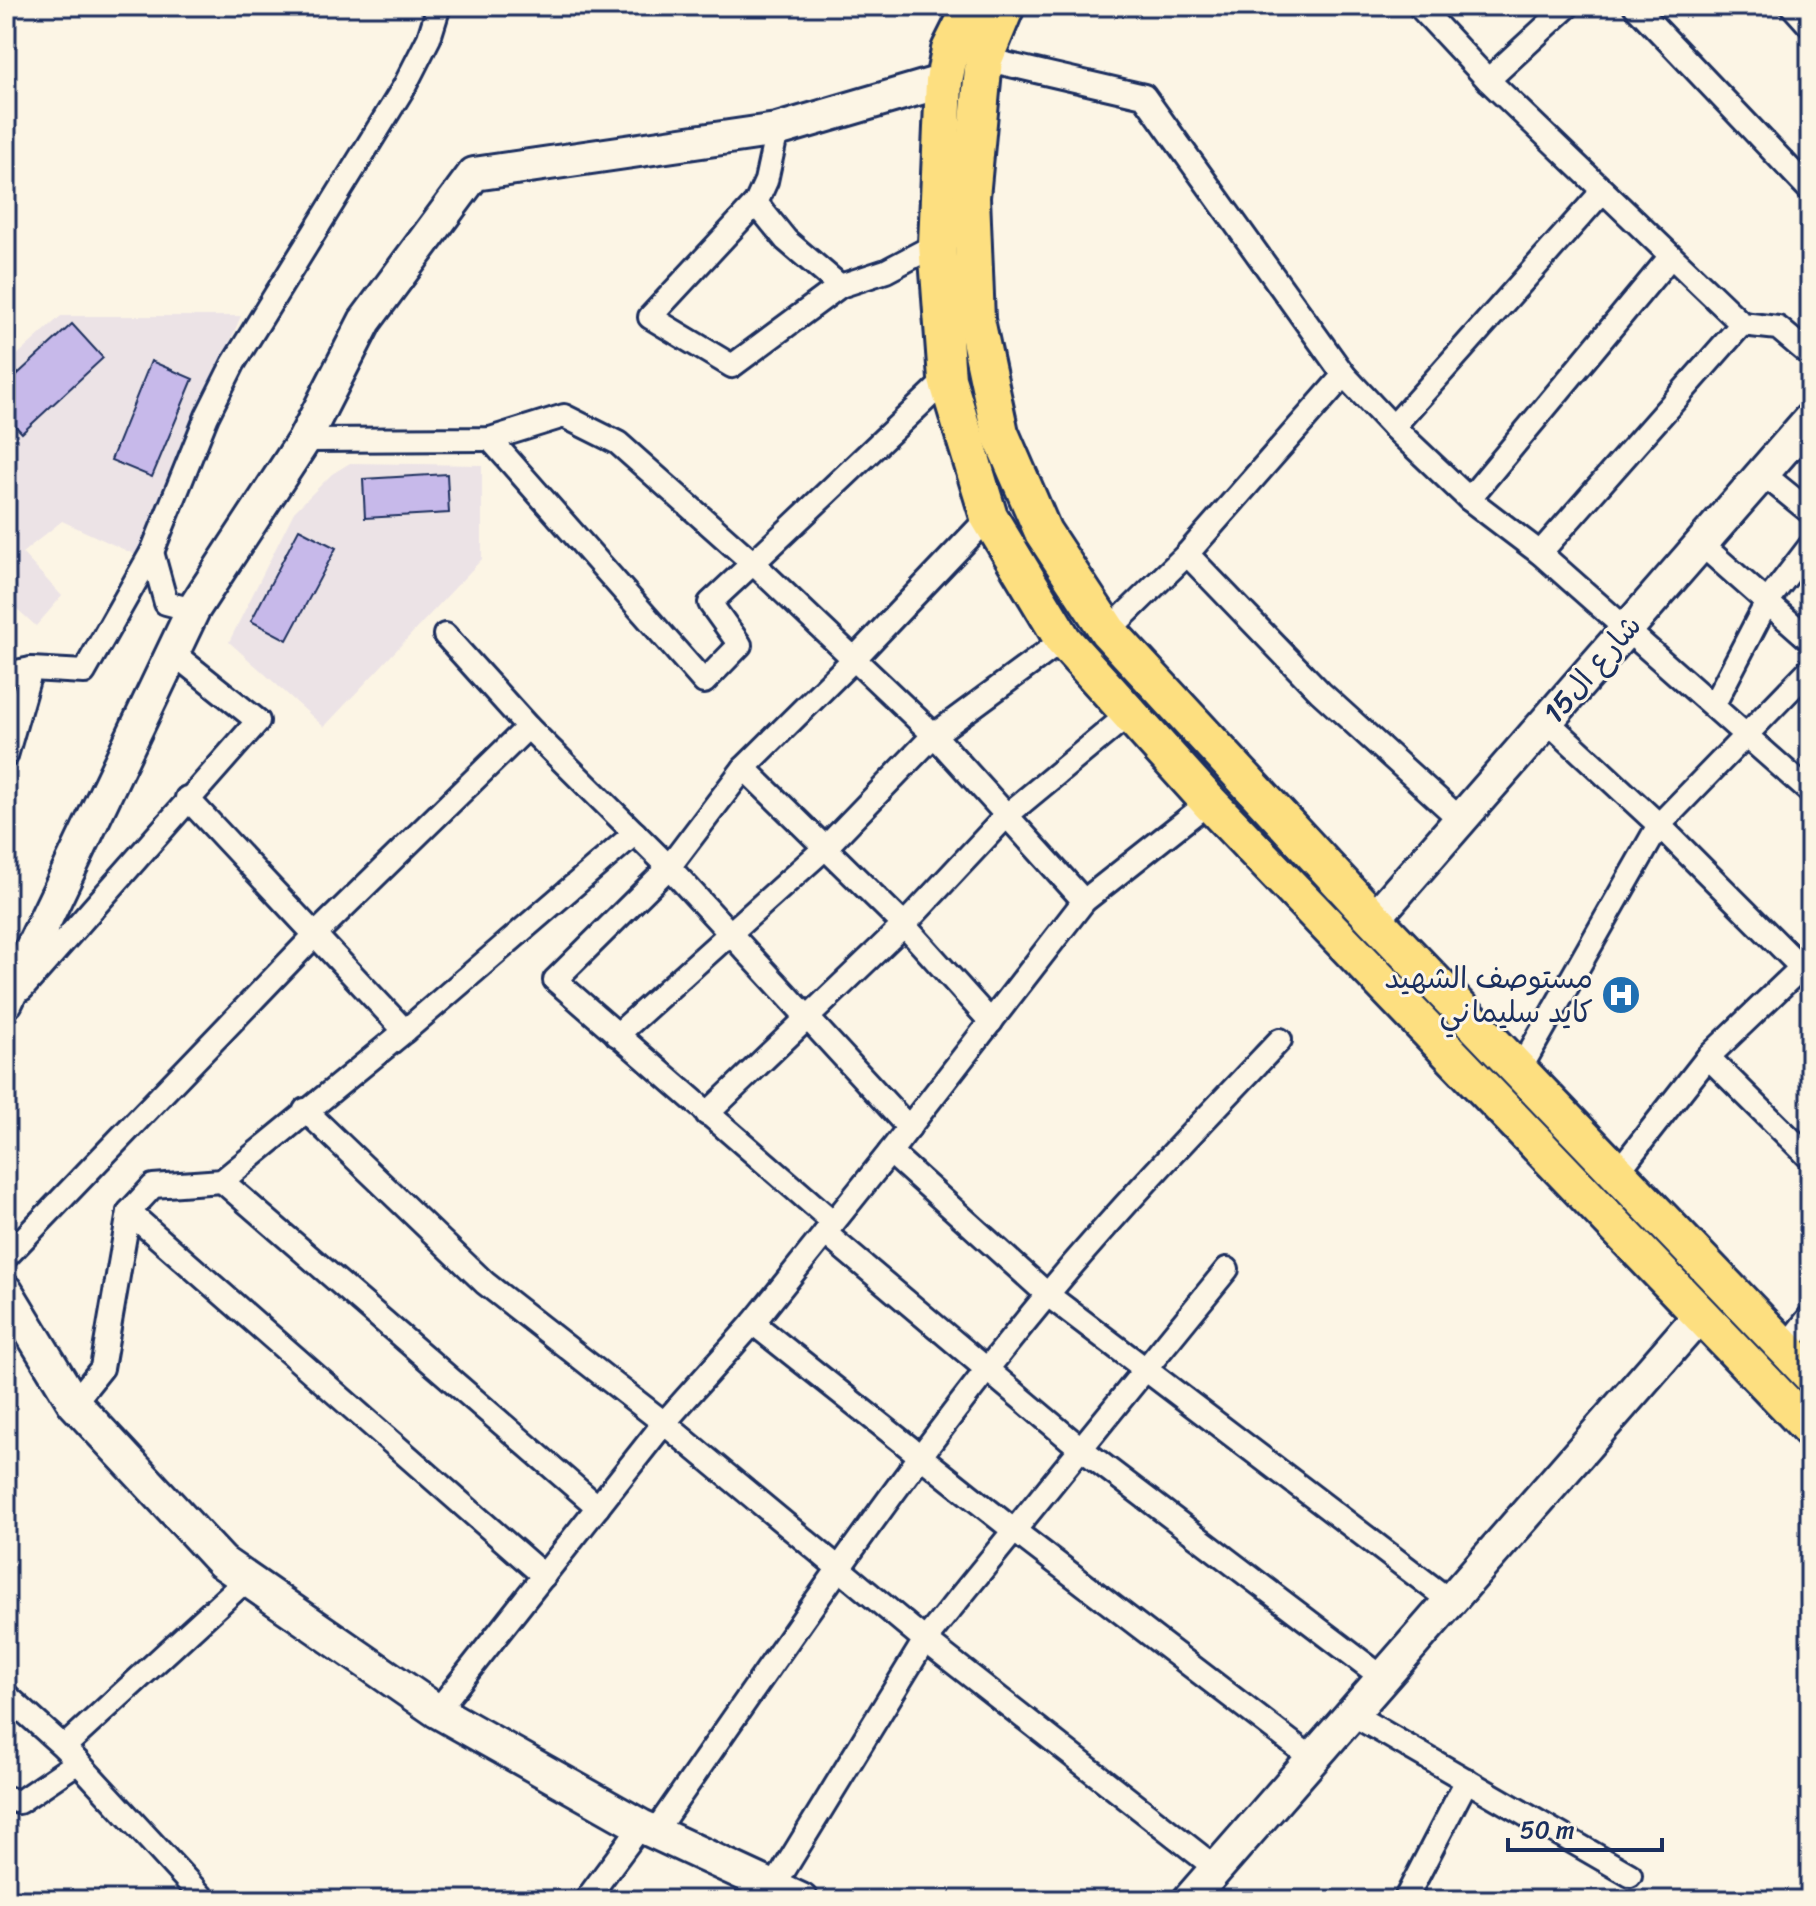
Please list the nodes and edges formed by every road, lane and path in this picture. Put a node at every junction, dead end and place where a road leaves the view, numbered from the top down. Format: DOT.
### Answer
graph roads {
  1 [pos="439,6"];
  2 [pos="972,6"];
  3 [pos="1006,6"];
  4 [pos="1419,6"];
  5 [pos="1568,6"];
  6 [pos="1636,6"];
  7 [pos="1792,6"];
  8 [pos="1810,26"];
  9 [pos="984,59"];
  10 [pos="1488,80"];
  11 [pos="944,81"];
  12 [pos="777,130"];
  13 [pos="1810,190"];
  14 [pos="1602,192"];
  15 [pos="756,203"];
  16 [pos="937,244"];
  17 [pos="1671,256"];
  18 [pos="840,286"];
  19 [pos="1742,324"];
  20 [pos="1810,355"];
  21 [pos="1344,375"];
  22 [pos="947,379"];
  23 [pos="1810,419"];
  24 [pos="1393,427"];
  25 [pos="490,439"];
  26 [pos="304,440"];
  27 [pos="1762,473"];
  28 [pos="1469,499"];
  29 [pos="1810,512"];
  30 [pos="989,517"];
  31 [pos="1701,544"];
  32 [pos="1810,546"];
  33 [pos="152,552"];
  34 [pos="1540,553"];
  35 [pos="1187,554"];
  36 [pos="753,563"];
  37 [pos="1767,602"];
  38 [pos="193,610"];
  39 [pos="1626,630"];
  40 [pos="1108,631"];
  41 [pos="445,635"];
  42 [pos="1063,640"];
  43 [pos="1810,640"];
  44 [pos="173,653"];
  45 [pos="856,657"];
  46 [pos="31,669"];
  47 [pos="1810,669"];
  48 [pos="6,674"];
  49 [pos="1714,704"];
  50 [pos="1129,714"];
  51 [pos="1547,721"];
  52 [pos="528,727"];
  53 [pos="934,735"];
  54 [pos="1747,735"];
  55 [pos="6,756"];
  56 [pos="744,768"];
  57 [pos="1810,792"];
  58 [pos="187,798"];
  59 [pos="1209,802"];
  60 [pos="1007,815"];
  61 [pos="1461,820"];
  62 [pos="1659,825"];
  63 [pos="635,833"];
  64 [pos="825,848"];
  65 [pos="669,867"];
  66 [pos="1084,901"];
  67 [pos="1374,919"];
  68 [pos="904,925"];
  69 [pos="316,934"];
  70 [pos="730,935"];
  71 [pos="1805,972"];
  72 [pos="6,1005"];
  73 [pos="809,1019"];
  74 [pos="991,1022"];
  75 [pos="405,1031"];
  76 [pos="617,1035"];
  77 [pos="1280,1040"];
  78 [pos="1708,1057"];
  79 [pos="1519,1071"];
  80 [pos="305,1110"];
  81 [pos="707,1114"];
  82 [pos="909,1128"];
  83 [pos="890,1152"];
  84 [pos="1810,1158"];
  85 [pos="1617,1173"];
  86 [pos="222,1181"];
  87 [pos="129,1212"];
  88 [pos="829,1227"];
  89 [pos="6,1257"];
  90 [pos="1227,1269"];
  91 [pos="6,1291"];
  92 [pos="1048,1295"];
  93 [pos="1700,1315"];
  94 [pos="1810,1316"];
  95 [pos="753,1323"];
  96 [pos="1785,1348"];
  97 [pos="1142,1369"];
  98 [pos="988,1371"];
  99 [pos="1810,1374"];
  100 [pos="74,1403"];
  101 [pos="664,1423"];
  102 [pos="1810,1429"];
  103 [pos="1079,1447"];
  104 [pos="920,1457"];
  105 [pos="598,1507"];
  106 [pos="1012,1529"];
  107 [pos="840,1567"];
  108 [pos="544,1576"];
  109 [pos="247,1579"];
  110 [pos="1450,1601"];
  111 [pos="925,1640"];
  112 [pos="1383,1678"];
  113 [pos="6,1695"];
  114 [pos="437,1711"];
  115 [pos="1352,1714"];
  116 [pos="71,1754"];
  117 [pos="1313,1759"];
  118 [pos="1467,1780"];
  119 [pos="6,1798"];
  120 [pos="648,1830"];
  121 [pos="1217,1869"];
  122 [pos="1630,1875"];
  123 [pos="787,1894"];
  124 [pos="205,1900"];
  125 [pos="586,1900"];
  126 [pos="1189,1900"];
  127 [pos="1405,1900"];
  1 -- 33 [label="street"];
  2 -- 11 [label="main road"];
  3 -- 9 [label="main road"];
  4 -- 10 [label="street"];
  5 -- 10 [label="street"];
  6 -- 13 [label="street"];
  7 -- 8 [label="street"];
  9 -- 21 [label="street"];
  9 -- 40 [label="main road"];
  10 -- 14 [label="street"];
  11 -- 12 [label="street"];
  11 -- 16 [label="main road"];
  12 -- 15 [label="street"];
  12 -- 26 [label="street"];
  14 -- 17 [label="street"];
  14 -- 24 [label="street"];
  15 -- 18 [label="street"];
  15 -- 18 [label="street"];
  16 -- 18 [label="street"];
  16 -- 22 [label="main road"];
  17 -- 19 [label="street"];
  17 -- 28 [label="street"];
  19 -- 20 [label="street"];
  19 -- 34 [label="street"];
  21 -- 24 [label="street"];
  21 -- 35 [label="street"];
  22 -- 30 [label="main road"];
  22 -- 36 [label="street"];
  23 -- 27 [label="street, شارع ال15"];
  24 -- 28 [label="street"];
  25 -- 26 [label="street"];
  25 -- 36 [label="street"];
  25 -- 36 [label="street"];
  26 -- 38 [label="street"];
  27 -- 29 [label="street"];
  27 -- 31 [label="street, شارع ال15"];
  28 -- 34 [label="street"];
  30 -- 42 [label="main road"];
  30 -- 45 [label="street"];
  31 -- 37 [label="street"];
  31 -- 39 [label="street, شارع ال15"];
  32 -- 37 [label="street"];
  33 -- 38 [label="street"];
  33 -- 46 [label="street"];
  34 -- 39 [label="street"];
  35 -- 40 [label="street"];
  35 -- 61 [label="street"];
  36 -- 45 [label="street"];
  37 -- 43 [label="street"];
  37 -- 49 [label="street"];
  38 -- 44 [label="street"];
  39 -- 49 [label="street"];
  39 -- 51 [label="street, شارع ال15"];
  40 -- 67 [label="main road"];
  41 -- 52 [label="street"];
  42 -- 50 [label="main road"];
  42 -- 53 [label="street"];
  44 -- 58 [label="street"];
  44 -- 72 [label="street"];
  45 -- 53 [label="street"];
  45 -- 56 [label="street"];
  46 -- 48 [label="street"];
  46 -- 55 [label="street"];
  47 -- 54 [label="street"];
  49 -- 54 [label="street"];
  50 -- 59 [label="main road"];
  50 -- 60 [label="street"];
  51 -- 61 [label="street, شارع ال15"];
  51 -- 62 [label="street"];
  52 -- 63 [label="street"];
  52 -- 69 [label="street"];
  53 -- 60 [label="street"];
  53 -- 64 [label="street"];
  54 -- 57 [label="street"];
  54 -- 62 [label="street"];
  56 -- 64 [label="street"];
  56 -- 65 [label="street"];
  58 -- 69 [label="street"];
  58 -- 72 [label="street"];
  59 -- 66 [label="street"];
  59 -- 93 [label="main road"];
  60 -- 66 [label="street"];
  60 -- 68 [label="street"];
  61 -- 67 [label="street, شارع ال15"];
  62 -- 71 [label="street"];
  62 -- 79 [label="street"];
  63 -- 65 [label="street"];
  63 -- 75 [label="street"];
  64 -- 68 [label="street"];
  64 -- 70 [label="street"];
  65 -- 70 [label="street"];
  65 -- 76 [label="street"];
  66 -- 74 [label="street"];
  67 -- 79 [label="main road"];
  68 -- 73 [label="street"];
  68 -- 74 [label="street"];
  69 -- 75 [label="street"];
  69 -- 89 [label="street"];
  70 -- 73 [label="street"];
  70 -- 76 [label="street"];
  71 -- 78 [label="street"];
  73 -- 81 [label="street"];
  73 -- 82 [label="street"];
  74 -- 82 [label="street"];
  75 -- 80 [label="street"];
  76 -- 81 [label="street"];
  77 -- 92 [label="street"];
  78 -- 84 [label="street"];
  78 -- 85 [label="street"];
  79 -- 85 [label="main road"];
  80 -- 86 [label="street"];
  80 -- 101 [label="street"];
  81 -- 88 [label="street"];
  82 -- 83 [label="street"];
  83 -- 88 [label="street"];
  83 -- 92 [label="street"];
  85 -- 96 [label="main road"];
  86 -- 87 [label="street"];
  86 -- 105 [label="street"];
  87 -- 100 [label="street"];
  87 -- 108 [label="street"];
  88 -- 95 [label="street"];
  88 -- 98 [label="street"];
  90 -- 97 [label="street"];
  91 -- 100 [label="street"];
  92 -- 97 [label="street"];
  92 -- 98 [label="street"];
  93 -- 102 [label="main road"];
  93 -- 110 [label="street"];
  94 -- 96 [label="street"];
  95 -- 101 [label="street"];
  95 -- 104 [label="street"];
  96 -- 99 [label="main road"];
  97 -- 103 [label="street"];
  97 -- 110 [label="street"];
  98 -- 103 [label="street"];
  98 -- 104 [label="street"];
  100 -- 109 [label="street"];
  101 -- 105 [label="street"];
  101 -- 107 [label="street"];
  103 -- 106 [label="street"];
  103 -- 112 [label="street"];
  104 -- 106 [label="street"];
  104 -- 107 [label="street"];
  105 -- 108 [label="street"];
  106 -- 111 [label="street"];
  106 -- 117 [label="street"];
  107 -- 111 [label="street"];
  107 -- 120 [label="street"];
  108 -- 114 [label="street"];
  109 -- 114 [label="street"];
  109 -- 116 [label="street"];
  110 -- 112 [label="street"];
  111 -- 121 [label="street"];
  111 -- 123 [label="street"];
  112 -- 115 [label="street"];
  113 -- 116 [label="street"];
  114 -- 120 [label="street"];
  115 -- 117 [label="street"];
  115 -- 118 [label="street"];
  116 -- 119 [label="street"];
  116 -- 124 [label="street"];
  117 -- 121 [label="street"];
  118 -- 122 [label="street"];
  118 -- 127 [label="street"];
  120 -- 123 [label="street"];
  120 -- 125 [label="street"];
  121 -- 126 [label="street"];
}
